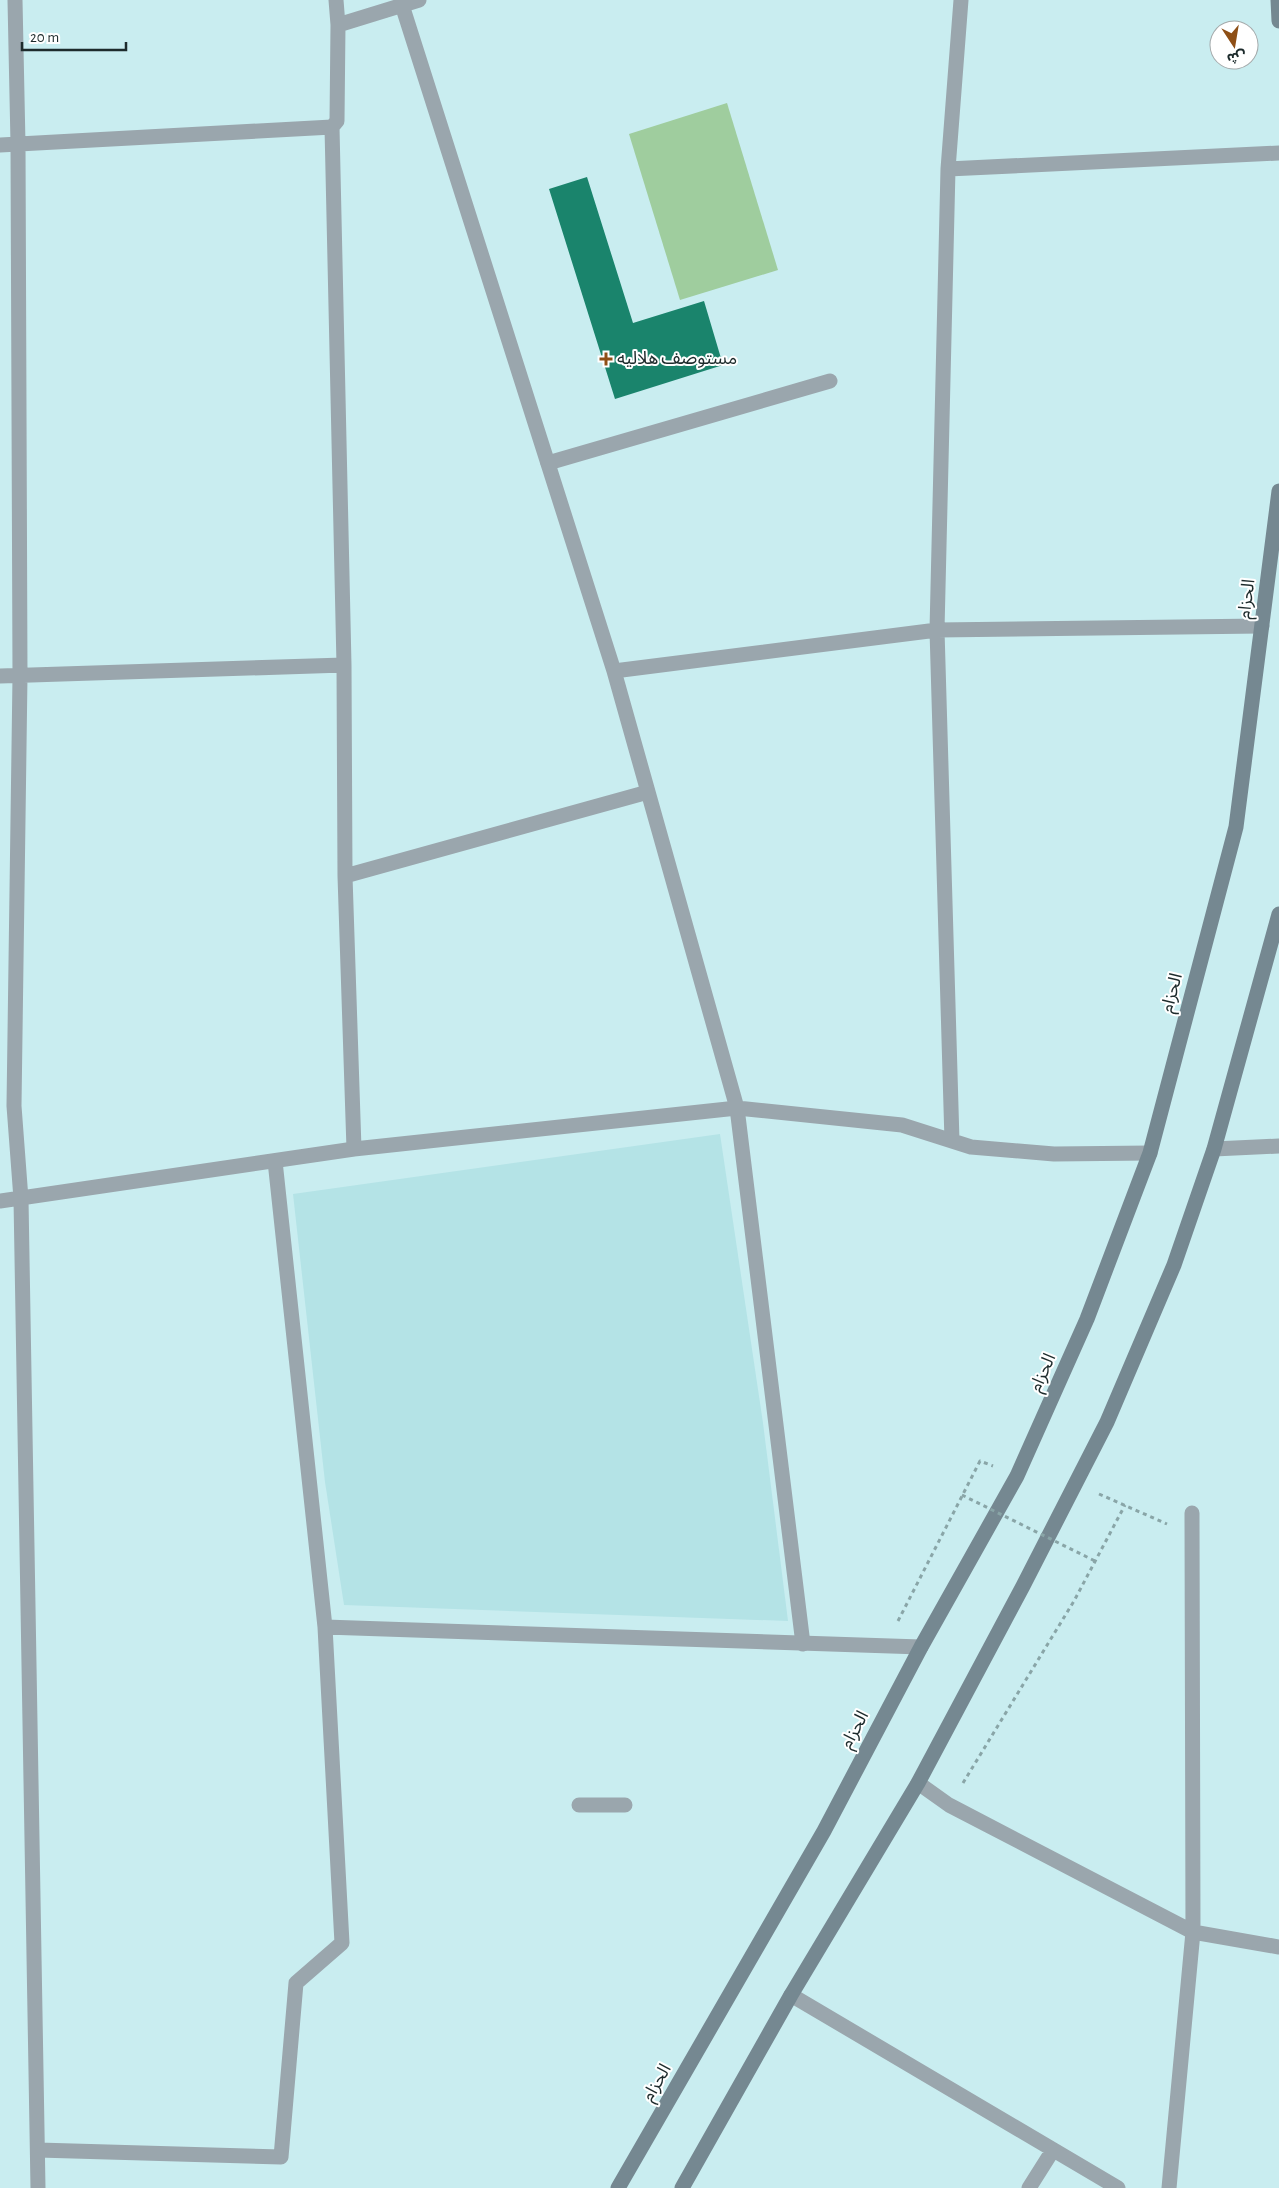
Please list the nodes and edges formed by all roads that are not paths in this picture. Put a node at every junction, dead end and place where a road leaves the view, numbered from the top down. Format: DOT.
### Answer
graph roads {
  1 [pos="14,0"];
  2 [pos="336,0"];
  3 [pos="419,0"];
  4 [pos="961,0"];
  5 [pos="1278,0"];
  6 [pos="402,5"];
  7 [pos="1279,21"];
  8 [pos="338,25"];
  9 [pos="332,126"];
  10 [pos="18,144"];
  11 [pos="0,145"];
  12 [pos="1279,152"];
  13 [pos="948,169"];
  14 [pos="830,381"];
  15 [pos="548,463"];
  16 [pos="1279,491"];
  17 [pos="1262,626"];
  18 [pos="937,630"];
  19 [pos="344,666"];
  20 [pos="614,671"];
  21 [pos="0,676"];
  22 [pos="20,676"];
  23 [pos="648,792"];
  24 [pos="345,876"];
  25 [pos="1279,914"];
  26 [pos="737,1108"];
  27 [pos="952,1141"];
  28 [pos="1279,1146"];
  29 [pos="354,1149"];
  30 [pos="1214,1149"];
  31 [pos="1150,1153"];
  32 [pos="276,1161"];
  33 [pos="22,1199"];
  34 [pos="0,1201"];
  35 [pos="1192,1513"];
  36 [pos="324,1627"];
  37 [pos="803,1644"];
  38 [pos="921,1647"];
  39 [pos="918,1783"];
  40 [pos="579,1804"];
  41 [pos="625,1805"];
  42 [pos="1193,1932"];
  43 [pos="1279,1947"];
  44 [pos="791,1995"];
  45 [pos="38,2150"];
  46 [pos="1053,2150"];
  47 [pos="38,2188"];
  48 [pos="618,2188"];
  49 [pos="682,2188"];
  50 [pos="1030,2188"];
  51 [pos="1118,2188"];
  52 [pos="1169,2188"];
  1 -- 10 [label="street"];
  2 -- 8 [label="street"];
  3 -- 6 [label="street"];
  4 -- 13 [label="street"];
  5 -- 7 [label="main road"];
  6 -- 8 [label="street"];
  6 -- 15 [label="street"];
  8 -- 9 [label="street"];
  9 -- 10 [label="street"];
  9 -- 19 [label="street"];
  10 -- 11 [label="street"];
  10 -- 22 [label="street"];
  12 -- 13 [label="street"];
  13 -- 18 [label="street"];
  14 -- 15 [label="street"];
  15 -- 20 [label="street"];
  16 -- 17 [label="main road, الحزام"];
  17 -- 18 [label="street"];
  17 -- 31 [label="main road, الحزام"];
  18 -- 20 [label="street"];
  18 -- 27 [label="street"];
  19 -- 22 [label="street"];
  19 -- 24 [label="street"];
  20 -- 23 [label="street"];
  21 -- 22 [label="street"];
  22 -- 33 [label="street"];
  23 -- 24 [label="street"];
  23 -- 26 [label="street"];
  24 -- 29 [label="street"];
  25 -- 30 [label="main road"];
  26 -- 27 [label="street"];
  26 -- 29 [label="street"];
  26 -- 37 [label="street"];
  27 -- 31 [label="street"];
  28 -- 30 [label="street"];
  29 -- 32 [label="street"];
  30 -- 39 [label="main road"];
  31 -- 38 [label="main road, الحزام"];
  32 -- 33 [label="street"];
  32 -- 36 [label="street"];
  33 -- 34 [label="street"];
  33 -- 45 [label="street"];
  35 -- 42 [label="street"];
  36 -- 37 [label="street"];
  36 -- 45 [label="street"];
  37 -- 38 [label="street"];
  38 -- 48 [label="main road, الحزام"];
  39 -- 42 [label="street"];
  39 -- 44 [label="main road"];
  40 -- 41 [label="street"];
  42 -- 43 [label="street"];
  42 -- 52 [label="street"];
  44 -- 46 [label="street"];
  44 -- 49 [label="main road"];
  45 -- 47 [label="street"];
  46 -- 50 [label="street"];
  46 -- 51 [label="street"];
}
